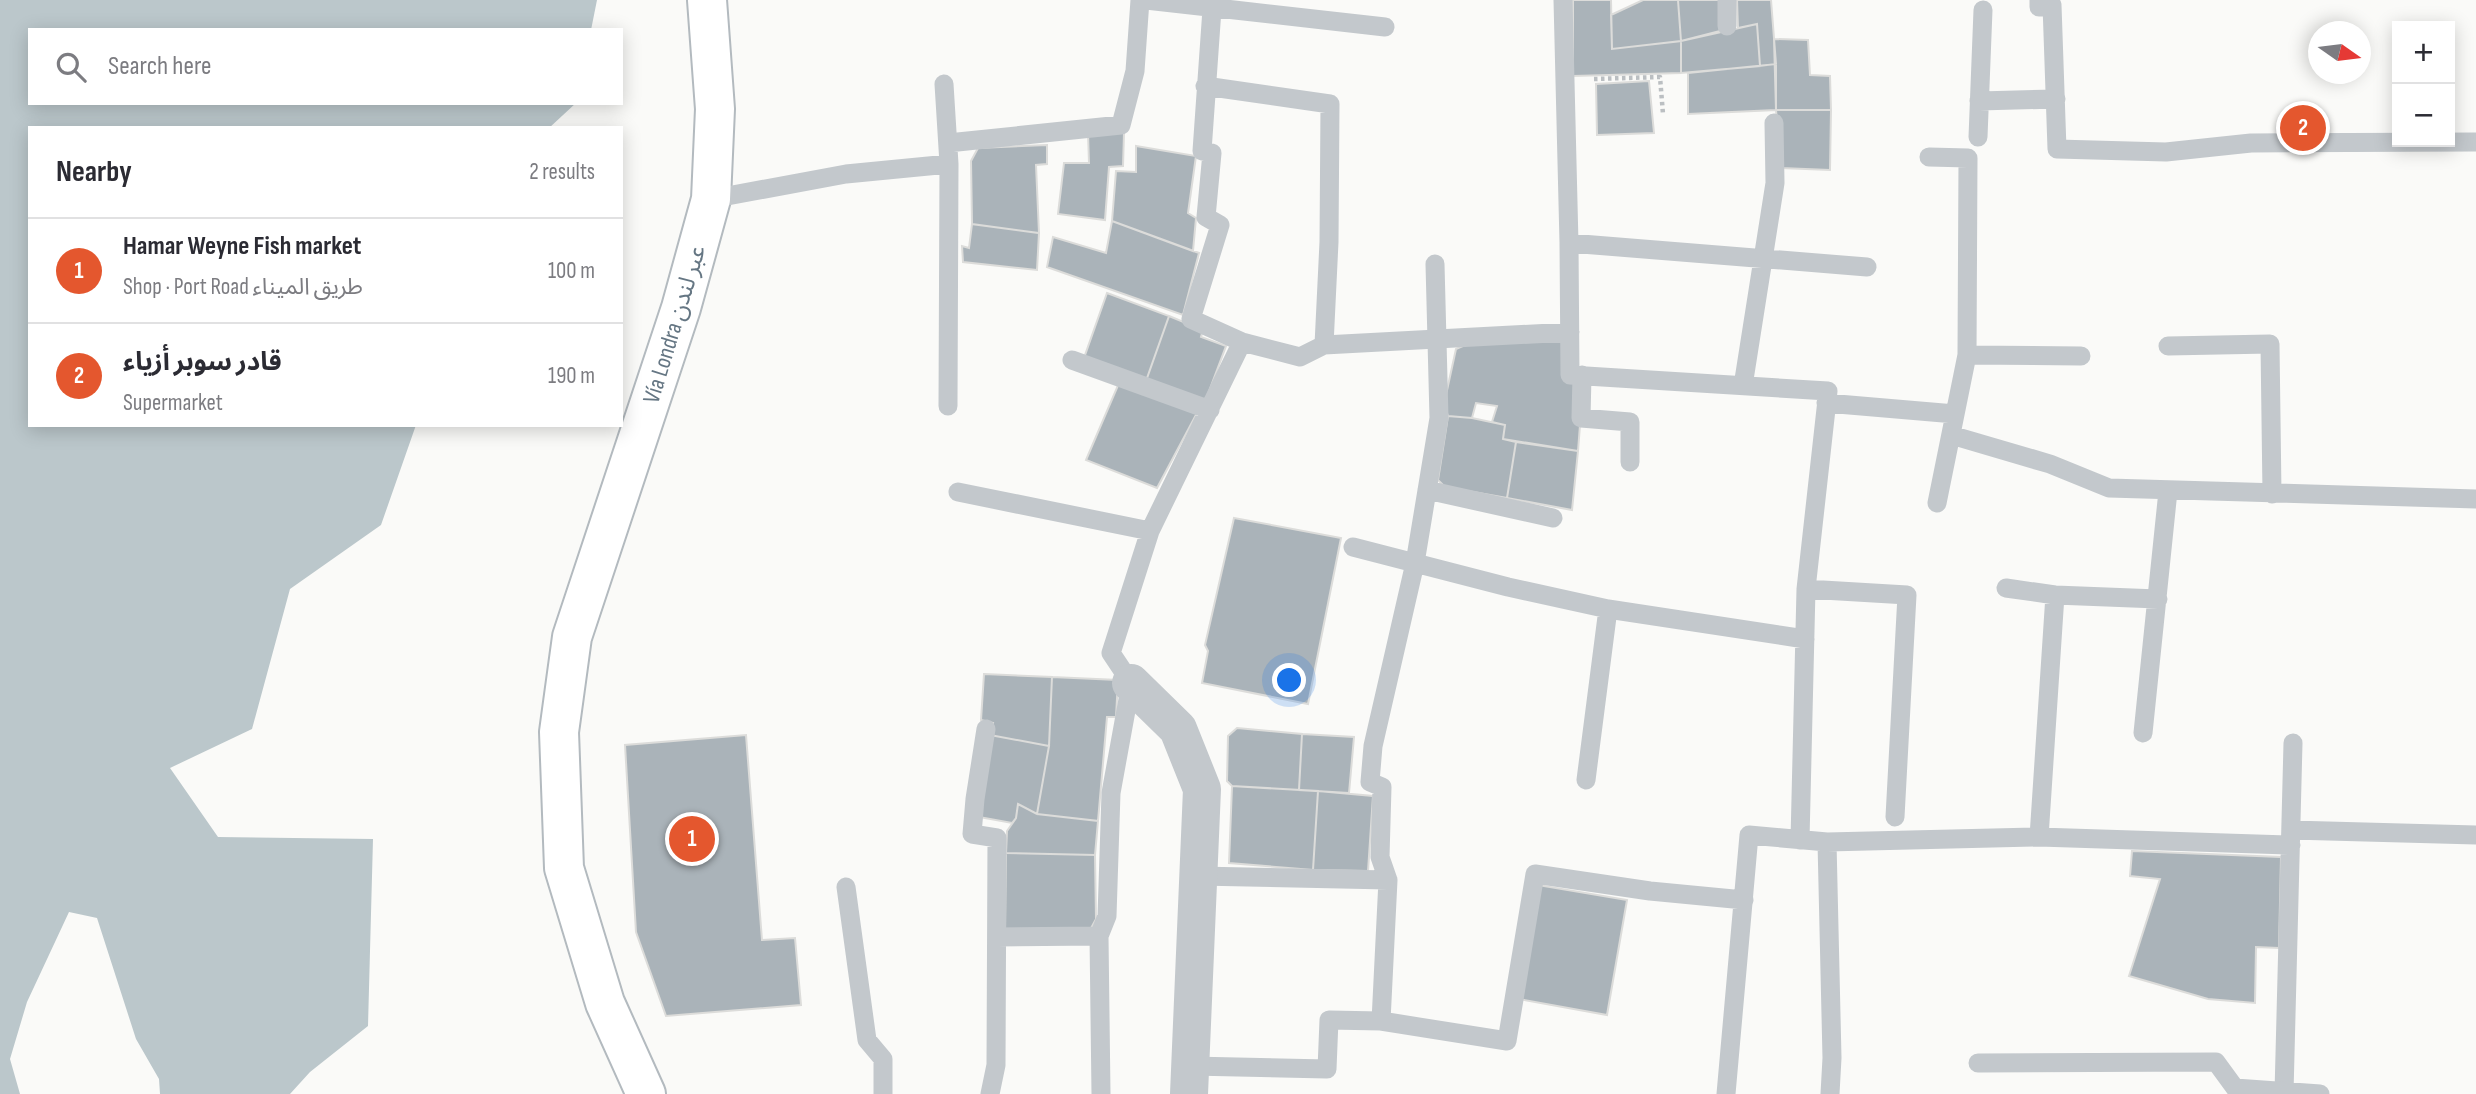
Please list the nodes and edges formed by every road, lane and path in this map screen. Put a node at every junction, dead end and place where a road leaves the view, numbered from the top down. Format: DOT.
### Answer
graph roads {
  1 [pos="707,0"];
  2 [pos="1140,0"];
  3 [pos="1146,0"];
  4 [pos="1563,0"];
  5 [pos="1727,0"];
  6 [pos="2039,0"];
  7 [pos="1212,9"];
  8 [pos="1983,10"];
  9 [pos="1727,26"];
  10 [pos="1385,27"];
  11 [pos="1565,80"];
  12 [pos="944,84"];
  13 [pos="1205,86"];
  14 [pos="2056,99"];
  15 [pos="1979,101"];
  16 [pos="1663,114"];
  17 [pos="1774,123"];
  18 [pos="1978,136"];
  19 [pos="2392,142"];
  20 [pos="2455,142"];
  21 [pos="2476,142"];
  22 [pos="948,143"];
  23 [pos="1929,157"];
  24 [pos="949,164"];
  25 [pos="711,199"];
  26 [pos="1569,243"];
  27 [pos="1763,258"];
  28 [pos="1435,264"];
  29 [pos="1867,267"];
  30 [pos="1570,332"];
  31 [pos="1438,341"];
  32 [pos="1242,342"];
  33 [pos="1324,345"];
  34 [pos="2168,346"];
  35 [pos="1967,355"];
  36 [pos="2081,356"];
  37 [pos="1072,360"];
  38 [pos="1582,375"];
  39 [pos="1743,386"];
  40 [pos="1826,403"];
  41 [pos="948,406"];
  42 [pos="1210,410"];
  43 [pos="1955,414"];
  44 [pos="1951,435"];
  45 [pos="1630,461"];
  46 [pos="1426,490"];
  47 [pos="2168,491"];
  48 [pos="958,492"];
  49 [pos="2272,494"];
  50 [pos="2476,499"];
  51 [pos="1937,503"];
  52 [pos="1553,518"];
  53 [pos="1150,531"];
  54 [pos="1353,547"];
  55 [pos="1415,563"];
  56 [pos="2006,588"];
  57 [pos="1806,589"];
  58 [pos="2055,595"];
  59 [pos="2158,598"];
  60 [pos="1608,609"];
  61 [pos="1805,639"];
  62 [pos="1131,684"];
  63 [pos="986,729"];
  64 [pos="2143,733"];
  65 [pos="2293,743"];
  66 [pos="1586,780"];
  67 [pos="1895,817"];
  68 [pos="2476,835"];
  69 [pos="2039,837"];
  70 [pos="2291,837"];
  71 [pos="1800,840"];
  72 [pos="1827,842"];
  73 [pos="1198,876"];
  74 [pos="1388,880"];
  75 [pos="846,887"];
  76 [pos="1744,900"];
  77 [pos="1099,936"];
  78 [pos="997,937"];
  79 [pos="1381,1020"];
  80 [pos="1978,1063"];
  81 [pos="1190,1080"];
  82 [pos="2284,1093"];
  83 [pos="646,1094"];
  84 [pos="883,1094"];
  85 [pos="990,1094"];
  86 [pos="1101,1094"];
  87 [pos="1726,1094"];
  88 [pos="1830,1094"];
  89 [pos="2320,1094"];
  1 -- 25 [label="main road, Vía Londra عبر لندن"];
  2 -- 22 [label="lane"];
  3 -- 7 [label="lane"];
  4 -- 11 [label="lane"];
  5 -- 9 [label="lane"];
  6 -- 14 [label="lane"];
  7 -- 10 [label="lane"];
  7 -- 13 [label="lane"];
  8 -- 15 [label="lane"];
  11 -- 16 [label="path"];
  11 -- 26 [label="lane"];
  12 -- 22 [label="lane"];
  13 -- 32 [label="lane"];
  13 -- 33 [label="lane"];
  14 -- 15 [label="lane"];
  14 -- 19 [label="lane"];
  15 -- 18 [label="lane"];
  17 -- 27 [label="lane"];
  20 -- 21 [label="lane"];
  22 -- 24 [label="lane"];
  23 -- 35 [label="lane"];
  24 -- 25 [label="lane"];
  24 -- 41 [label="lane"];
  25 -- 83 [label="main road, Vía Londra عبر لندن"];
  26 -- 27 [label="lane"];
  26 -- 30 [label="lane"];
  27 -- 29 [label="lane"];
  27 -- 39 [label="lane"];
  28 -- 31 [label="lane"];
  30 -- 31 [label="lane"];
  30 -- 38 [label="lane"];
  31 -- 33 [label="lane"];
  31 -- 46 [label="lane"];
  32 -- 33 [label="lane"];
  32 -- 42 [label="lane"];
  34 -- 49 [label="lane"];
  35 -- 36 [label="lane"];
  35 -- 43 [label="lane"];
  37 -- 42 [label="lane"];
  38 -- 39 [label="lane"];
  38 -- 45 [label="lane"];
  39 -- 40 [label="lane"];
  40 -- 43 [label="lane"];
  40 -- 57 [label="lane"];
  42 -- 53 [label="lane"];
  43 -- 44 [label="lane"];
  44 -- 47 [label="lane"];
  44 -- 51 [label="lane"];
  46 -- 52 [label="lane"];
  46 -- 55 [label="lane"];
  47 -- 49 [label="lane"];
  47 -- 59 [label="lane"];
  48 -- 53 [label="lane"];
  49 -- 50 [label="lane"];
  53 -- 62 [label="lane"];
  54 -- 55 [label="lane"];
  55 -- 60 [label="lane"];
  55 -- 74 [label="lane"];
  56 -- 58 [label="lane"];
  57 -- 61 [label="lane"];
  57 -- 67 [label="lane"];
  58 -- 59 [label="lane"];
  58 -- 69 [label="lane"];
  59 -- 64 [label="lane"];
  60 -- 61 [label="lane"];
  60 -- 66 [label="lane"];
  61 -- 71 [label="lane"];
  62 -- 73 [label="street"];
  62 -- 77 [label="lane"];
  63 -- 78 [label="lane"];
  65 -- 70 [label="lane"];
  68 -- 70 [label="lane"];
  69 -- 70 [label="lane"];
  69 -- 72 [label="lane"];
  70 -- 82 [label="lane"];
  71 -- 72 [label="lane"];
  71 -- 76 [label="lane"];
  72 -- 88 [label="lane"];
  73 -- 74 [label="lane"];
  73 -- 81 [label="street"];
  74 -- 79 [label="lane"];
  75 -- 84 [label="lane"];
  76 -- 79 [label="lane"];
  76 -- 87 [label="lane"];
  77 -- 78 [label="lane"];
  77 -- 86 [label="lane"];
  78 -- 85 [label="lane"];
  79 -- 81 [label="lane"];
  80 -- 82 [label="lane"];
  82 -- 89 [label="lane"];
}
